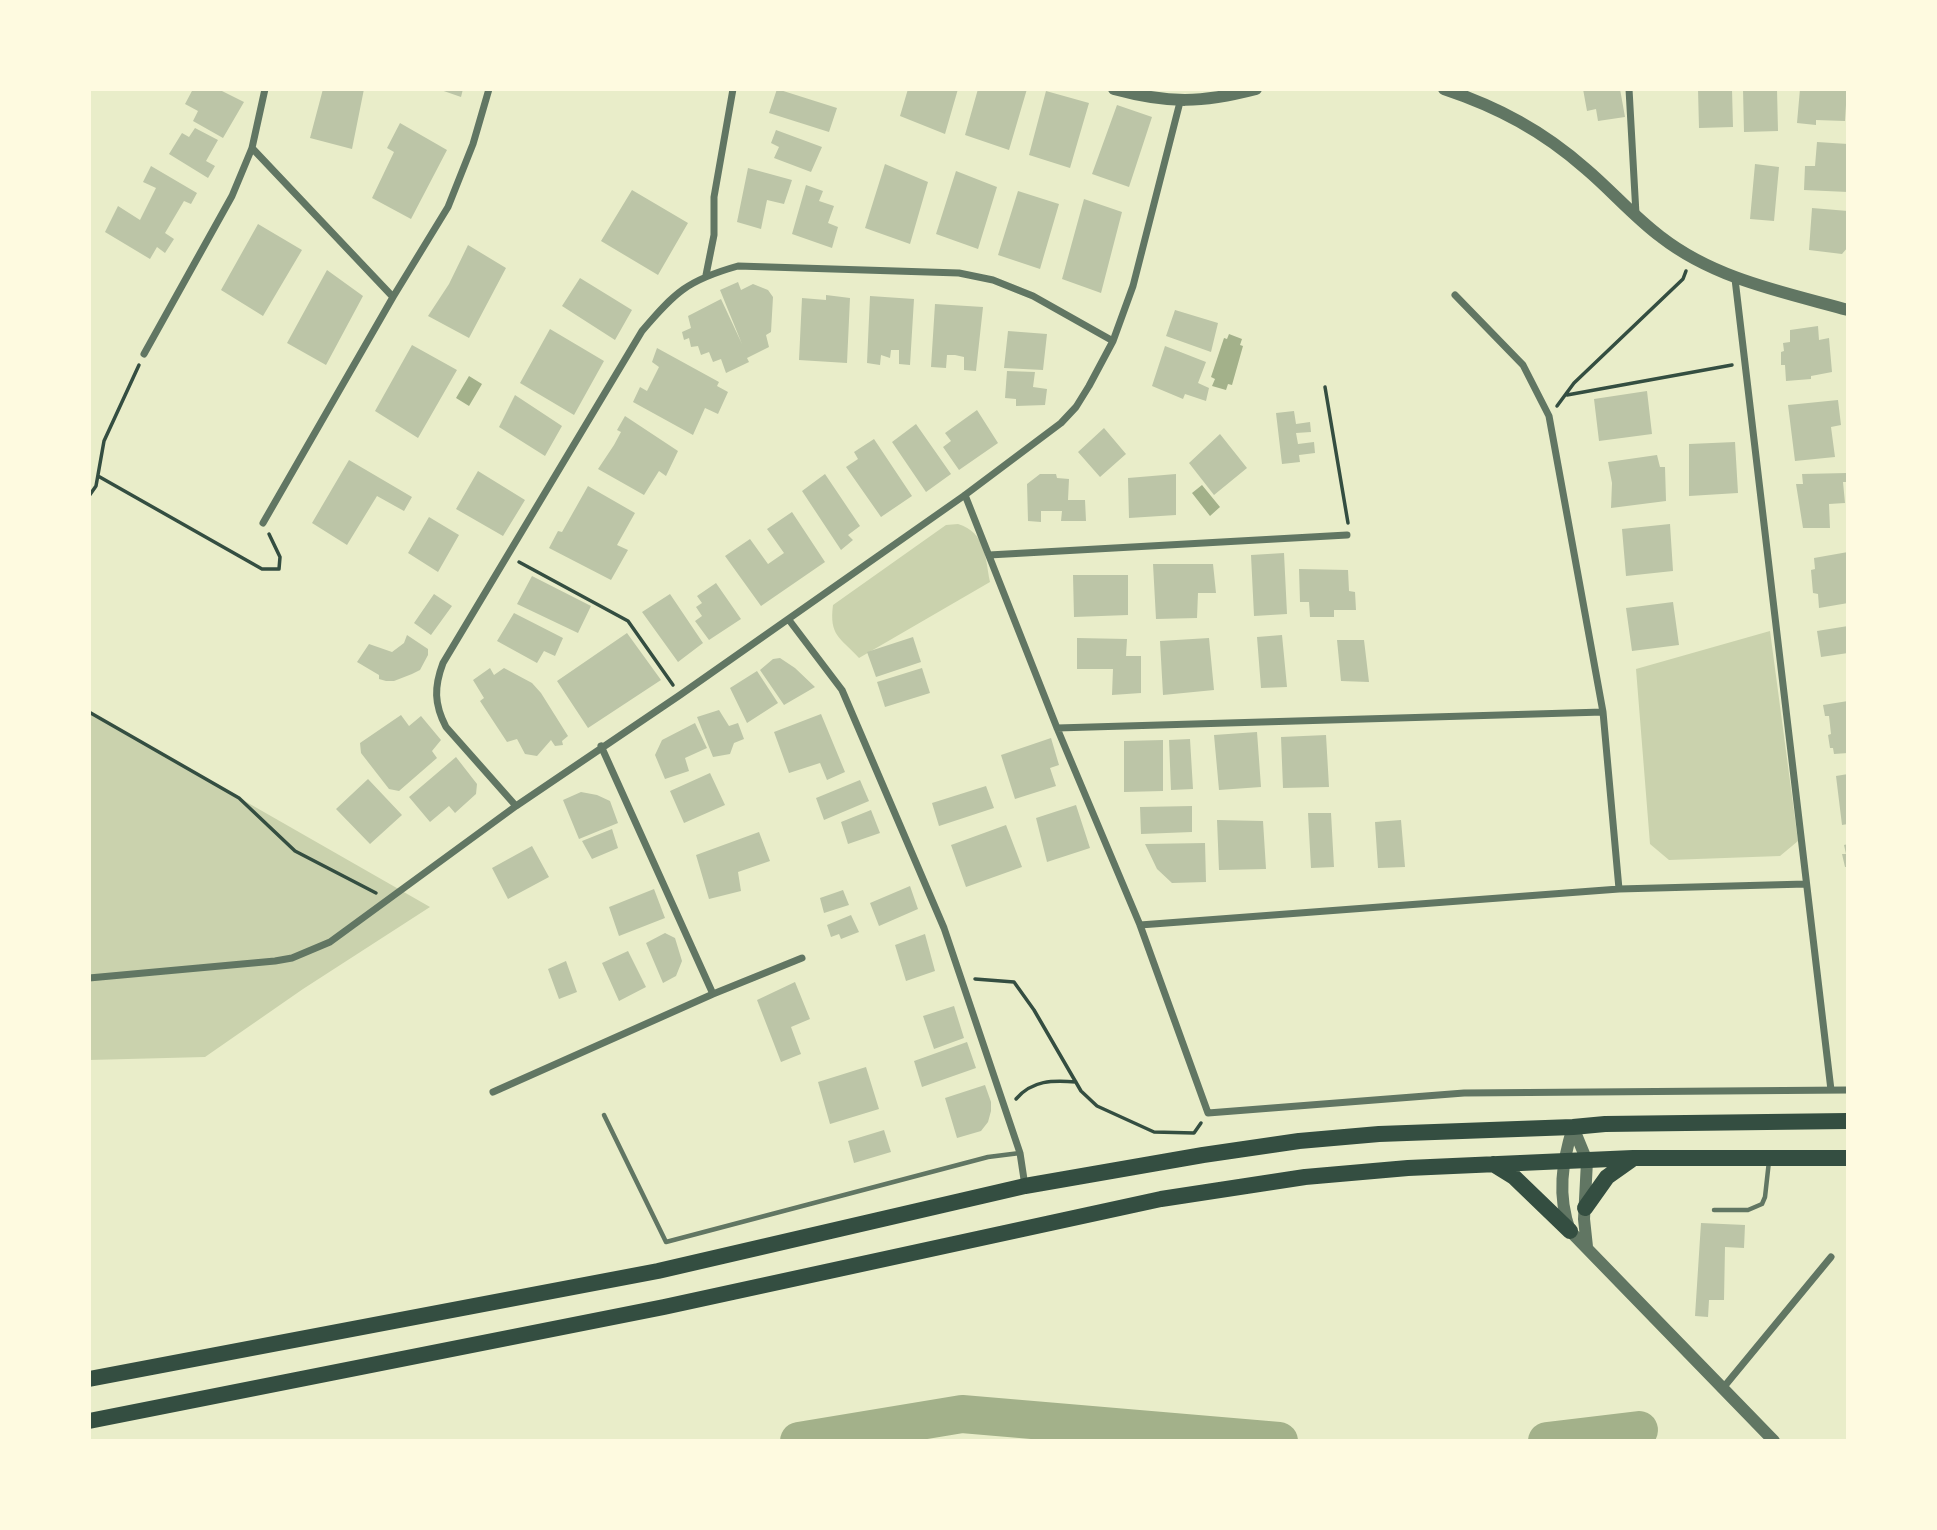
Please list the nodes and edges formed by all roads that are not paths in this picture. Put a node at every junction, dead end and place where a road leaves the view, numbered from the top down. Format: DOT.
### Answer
graph roads {
  1 [pos="265,89"];
  2 [pos="489,89"];
  3 [pos="733,89"];
  4 [pos="1114,89"];
  5 [pos="1256,89"];
  6 [pos="1444,89"];
  7 [pos="1629,89"];
  8 [pos="1180,102"];
  9 [pos="252,148"];
  10 [pos="1636,215"];
  11 [pos="706,275"];
  12 [pos="1735,279"];
  13 [pos="1455,295"];
  14 [pos="393,297"];
  15 [pos="1848,310"];
  16 [pos="1113,341"];
  17 [pos="144,354"];
  18 [pos="965,495"];
  19 [pos="263,523"];
  20 [pos="1347,535"];
  21 [pos="989,555"];
  22 [pos="789,620"];
  23 [pos="1603,712"];
  24 [pos="1057,728"];
  25 [pos="601,746"];
  26 [pos="516,806"];
  27 [pos="1806,884"];
  28 [pos="1619,888"];
  29 [pos="1140,925"];
  30 [pos="802,958"];
  31 [pos="89,978"];
  32 [pos="713,994"];
  33 [pos="1831,1090"];
  34 [pos="1848,1090"];
  35 [pos="493,1092"];
  36 [pos="604,1115"];
  37 [pos="1848,1121"];
  38 [pos="1573,1128"];
  39 [pos="1020,1153"];
  40 [pos="1769,1157"];
  41 [pos="1633,1158"];
  42 [pos="1848,1158"];
  43 [pos="1587,1161"];
  44 [pos="1562,1162"];
  45 [pos="1493,1164"];
  46 [pos="1025,1186"];
  47 [pos="1584,1208"];
  48 [pos="1714,1210"];
  49 [pos="1570,1231"];
  50 [pos="1587,1248"];
  51 [pos="1831,1257"];
  52 [pos="89,1379"];
  53 [pos="1723,1388"];
  54 [pos="89,1421"];
  55 [pos="1774,1441"];
  1 -- 9 [label="street"];
  2 -- 14 [label="street"];
  3 -- 11 [label="street"];
  4 -- 8 [label="street"];
  5 -- 8 [label="street"];
  6 -- 10 [label="street"];
  7 -- 10 [label="street"];
  8 -- 16 [label="street"];
  9 -- 14 [label="street"];
  9 -- 17 [label="street"];
  10 -- 12 [label="street"];
  11 -- 16 [label="street"];
  11 -- 26 [label="street"];
  12 -- 15 [label="street"];
  12 -- 27 [label="street"];
  13 -- 23 [label="street"];
  14 -- 19 [label="street"];
  16 -- 18 [label="street"];
  18 -- 21 [label="street"];
  18 -- 22 [label="street"];
  20 -- 21 [label="street"];
  21 -- 24 [label="street"];
  22 -- 25 [label="street"];
  22 -- 39 [label="street"];
  23 -- 24 [label="street"];
  23 -- 28 [label="street"];
  24 -- 29 [label="street"];
  25 -- 26 [label="street"];
  25 -- 32 [label="street"];
  26 -- 31 [label="street"];
  27 -- 28 [label="street"];
  27 -- 33 [label="street"];
  28 -- 29 [label="street"];
  29 -- 33 [label="street"];
  30 -- 32 [label="street"];
  32 -- 35 [label="street"];
  33 -- 34 [label="street"];
  36 -- 39 [label="lane"];
  37 -- 38 [label="main road"];
  38 -- 43 [label="street"];
  38 -- 44 [label="street"];
  38 -- 46 [label="main road"];
  39 -- 46 [label="street"];
  40 -- 41 [label="main road"];
  40 -- 42 [label="main road"];
  40 -- 48 [label="lane"];
  41 -- 43 [label="main road"];
  41 -- 47 [label="main road"];
  43 -- 44 [label="main road"];
  43 -- 47 [label="street"];
  44 -- 45 [label="main road"];
  44 -- 49 [label="street"];
  45 -- 49 [label="main road"];
  45 -- 54 [label="main road"];
  46 -- 52 [label="main road"];
  47 -- 50 [label="street"];
  49 -- 50 [label="street"];
  50 -- 53 [label="street"];
  51 -- 53 [label="street"];
  53 -- 55 [label="street"];
}
